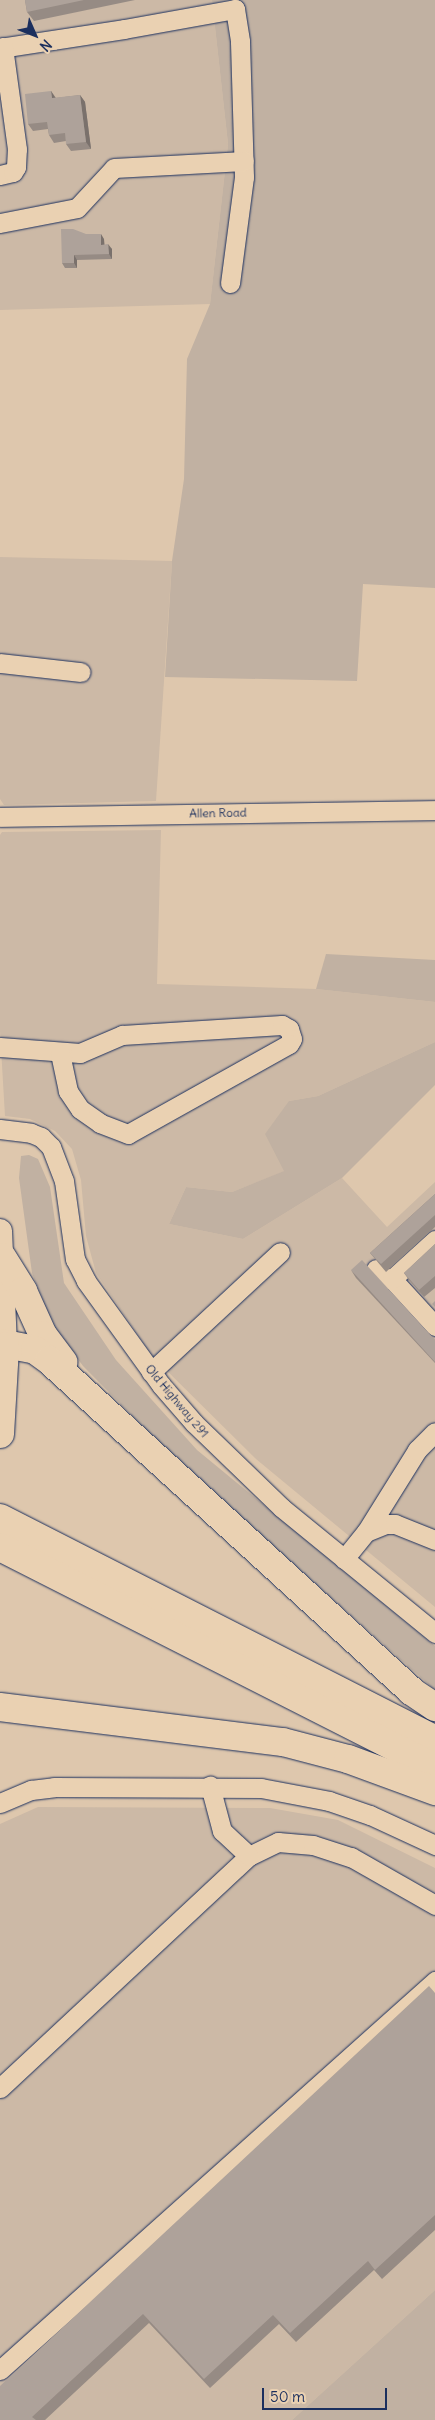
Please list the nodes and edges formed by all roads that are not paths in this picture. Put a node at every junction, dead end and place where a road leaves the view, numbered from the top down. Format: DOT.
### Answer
graph roads {
  1 [pos="2,47"];
  2 [pos="244,161"];
  3 [pos="0,175"];
  4 [pos="0,223"];
  5 [pos="230,283"];
  6 [pos="0,663"];
  7 [pos="80,672"];
  8 [pos="435,810"];
  9 [pos="0,817"];
  10 [pos="0,1047"];
  11 [pos="60,1054"];
  12 [pos="0,1129"];
  13 [pos="435,1240"];
  14 [pos="1,1244"];
  15 [pos="280,1252"];
  16 [pos="376,1269"];
  17 [pos="392,1279"];
  18 [pos="431,1314"];
  19 [pos="2,1344"];
  20 [pos="151,1372"];
  21 [pos="88,1395"];
  22 [pos="1,1429"];
  23 [pos="435,1432"];
  24 [pos="0,1518"];
  25 [pos="366,1532"];
  26 [pos="435,1540"];
  27 [pos="0,1546"];
  28 [pos="344,1559"];
  29 [pos="435,1633"];
  30 [pos="435,1707"];
  31 [pos="7,1712"];
  32 [pos="435,1740"];
  33 [pos="435,1768"];
  34 [pos="210,1786"];
  35 [pos="435,1791"];
  36 [pos="0,1803"];
  37 [pos="435,1845"];
  38 [pos="249,1856"];
  39 [pos="435,1905"];
  40 [pos="435,1982"];
  41 [pos="0,2088"];
  42 [pos="4,2360"];
  1 -- 2 [label="street"];
  1 -- 3 [label="street"];
  2 -- 4 [label="street"];
  2 -- 5 [label="street"];
  6 -- 7 [label="street"];
  8 -- 9 [label="street, Allen Road"];
  10 -- 11 [label="street"];
  11 -- 11 [label="street"];
  12 -- 20 [label="street, Old Highway 291"];
  13 -- 17 [label="street"];
  14 -- 19 [label="main road"];
  14 -- 21 [label="highway"];
  15 -- 20 [label="street"];
  16 -- 17 [label="street"];
  17 -- 18 [label="street"];
  19 -- 21 [label="highway"];
  19 -- 22 [label="highway"];
  20 -- 28 [label="street, Old Highway 291"];
  21 -- 30 [label="highway"];
  23 -- 25 [label="street"];
  24 -- 32 [label="highway"];
  25 -- 26 [label="street"];
  25 -- 28 [label="street"];
  27 -- 33 [label="highway"];
  28 -- 29 [label="street, Old Highway 291"];
  31 -- 35 [label="highway"];
  34 -- 36 [label="street"];
  34 -- 37 [label="street"];
  34 -- 38 [label="street"];
  38 -- 39 [label="street"];
  38 -- 41 [label="street"];
  40 -- 42 [label="street"];
}
